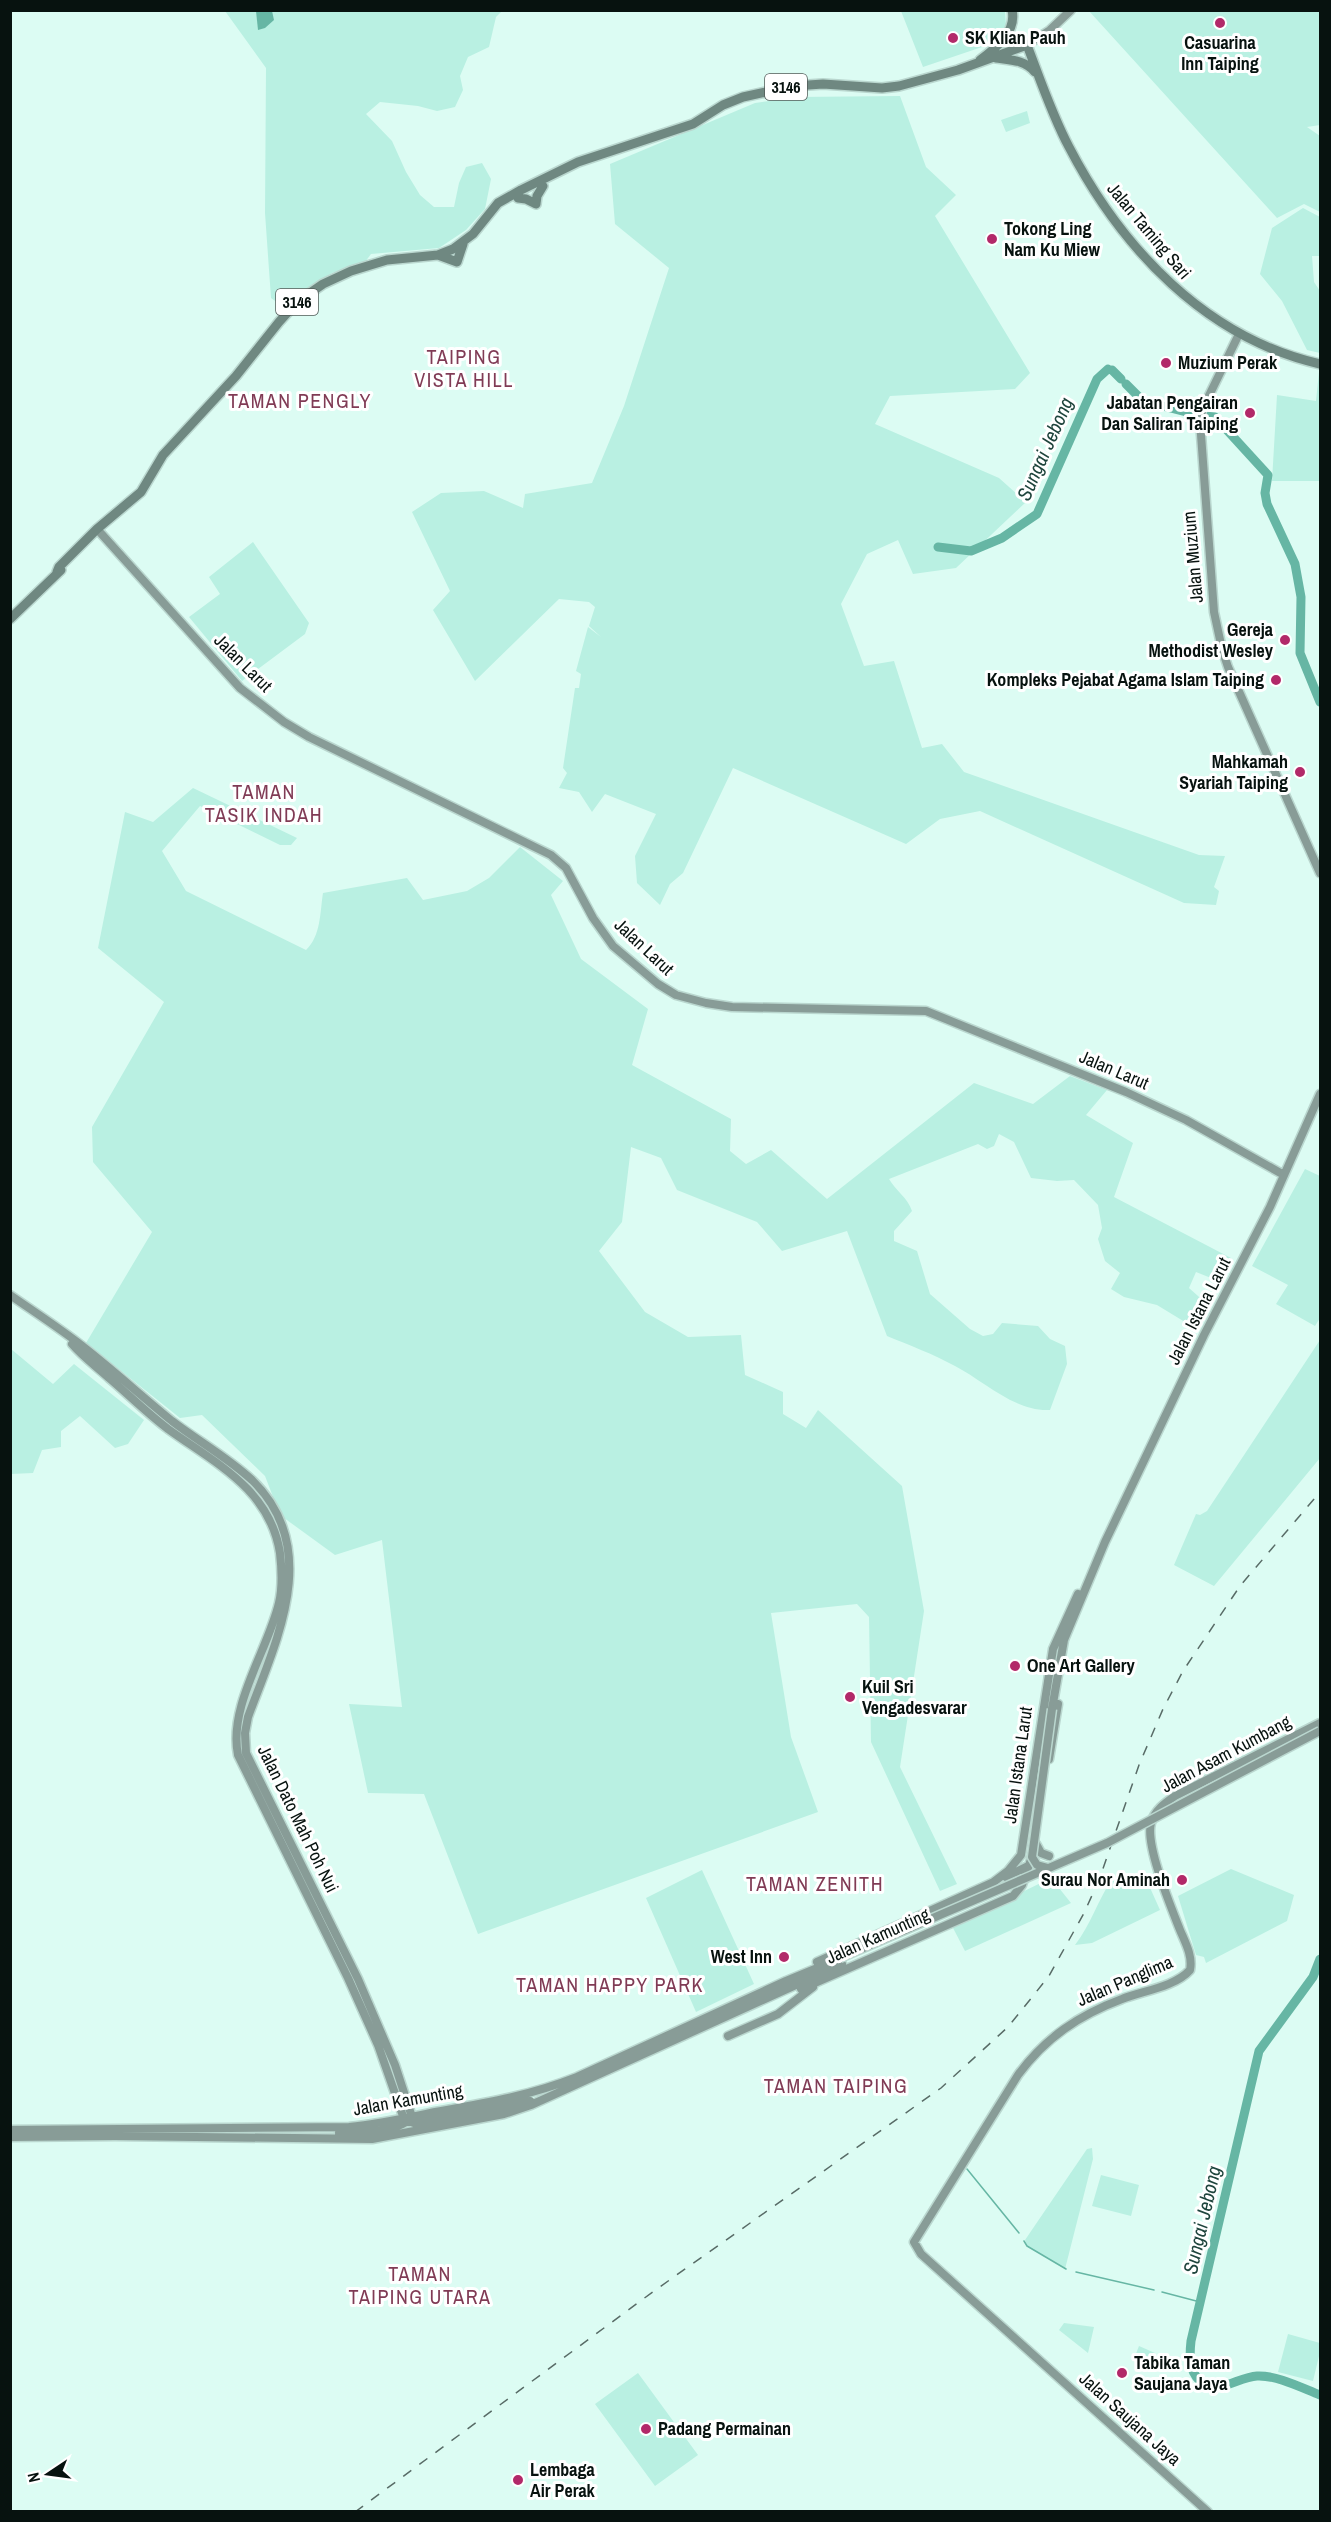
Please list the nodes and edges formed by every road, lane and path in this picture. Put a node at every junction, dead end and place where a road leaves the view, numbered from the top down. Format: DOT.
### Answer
graph roads {
  1 [pos="1012,10"];
  2 [pos="1071,10"];
  3 [pos="1027,45"];
  4 [pos="993,58"];
  5 [pos="973,64"];
  6 [pos="1039,76"];
  7 [pos="579,164"];
  8 [pos="543,186"];
  9 [pos="524,192"];
  10 [pos="1239,334"];
  11 [pos="1320,364"];
  12 [pos="98,530"];
  13 [pos="10,619"];
  14 [pos="1320,873"];
  15 [pos="1320,1094"];
  16 [pos="1284,1175"];
  17 [pos="10,1295"];
  18 [pos="1106,1542"];
  19 [pos="1062,1657"];
  20 [pos="1320,1723"];
  21 [pos="1320,1731"];
  22 [pos="1320,1737"];
  23 [pos="1107,1843"];
  24 [pos="1036,1844"];
  25 [pos="1151,1844"];
  26 [pos="1100,1852"];
  27 [pos="1020,1856"];
  28 [pos="1049,1856"];
  29 [pos="1030,1865"];
  30 [pos="1050,1868"];
  31 [pos="991,1884"];
  32 [pos="1022,1885"];
  33 [pos="841,1961"];
  34 [pos="828,1977"];
  35 [pos="786,1981"];
  36 [pos="744,2008"];
  37 [pos="728,2036"];
  38 [pos="546,2098"];
  39 [pos="408,2119"];
  40 [pos="10,2130"];
  41 [pos="10,2137"];
  42 [pos="317,2138"];
  43 [pos="914,2245"];
  44 [pos="1208,2511"];
  1 -- 5 [label="main road"];
  2 -- 3 [label="main road"];
  3 -- 4 [label="main road, 3146"];
  3 -- 6 [label="main road, Jalan Taming Sari"];
  4 -- 5 [label="main road, 3146"];
  4 -- 6 [label="main road"];
  5 -- 7 [label="main road, 3146"];
  6 -- 10 [label="main road, Jalan Taming Sari"];
  7 -- 8 [label="main road, 3146"];
  7 -- 9 [label="main road, 3146"];
  8 -- 9 [label="main road, 3146"];
  8 -- 9 [label="main road"];
  9 -- 12 [label="main road, 3146"];
  10 -- 11 [label="main road, Jalan Taming Sari"];
  10 -- 14 [label="main road, Jalan Muzium"];
  12 -- 13 [label="main road, 3146"];
  12 -- 16 [label="main road, Jalan Larut"];
  15 -- 16 [label="main road, Jalan Istana Larut"];
  16 -- 18 [label="main road, Jalan Istana Larut"];
  17 -- 39 [label="main road, Jalan Dato Mah Poh Nui"];
  18 -- 19 [label="main road, Jalan Istana Larut"];
  18 -- 27 [label="main road, Jalan Istana Larut"];
  19 -- 24 [label="main road, Jalan Istana Larut"];
  19 -- 30 [label="main road, Jalan Istana Larut, bridge"];
  20 -- 25 [label="main road, Jalan Asam Kumbang"];
  21 -- 23 [label="main road, Jalan Asam Kumbang, bridge"];
  22 -- 26 [label="main road, Jalan Asam Kumbang"];
  23 -- 30 [label="main road, Jalan Kamunting, bridge"];
  24 -- 28 [label="main road"];
  24 -- 29 [label="main road, Jalan Istana Larut"];
  25 -- 43 [label="main road, Jalan Panglima"];
  26 -- 33 [label="main road, Jalan Kamunting"];
  27 -- 29 [label="main road"];
  27 -- 31 [label="main road"];
  29 -- 31 [label="main road"];
  29 -- 32 [label="main road"];
  30 -- 33 [label="main road, Jalan Kamunting, bridge"];
  31 -- 32 [label="main road"];
  31 -- 35 [label="main road, Jalan Kamunting"];
  32 -- 34 [label="main road, Jalan Kamunting"];
  33 -- 35 [label="main road, Jalan Kamunting"];
  33 -- 36 [label="main road, Jalan Kamunting"];
  34 -- 36 [label="main road, Jalan Kamunting"];
  34 -- 37 [label="main road"];
  35 -- 39 [label="main road, Jalan Kamunting"];
  36 -- 38 [label="main road, Jalan Kamunting"];
  38 -- 39 [label="main road"];
  38 -- 42 [label="main road, Jalan Kamunting"];
  39 -- 40 [label="main road, Jalan Kamunting"];
  39 -- 42 [label="main road"];
  41 -- 42 [label="main road, Jalan Kamunting"];
  43 -- 44 [label="main road, Jalan Saujana Jaya"];
}
